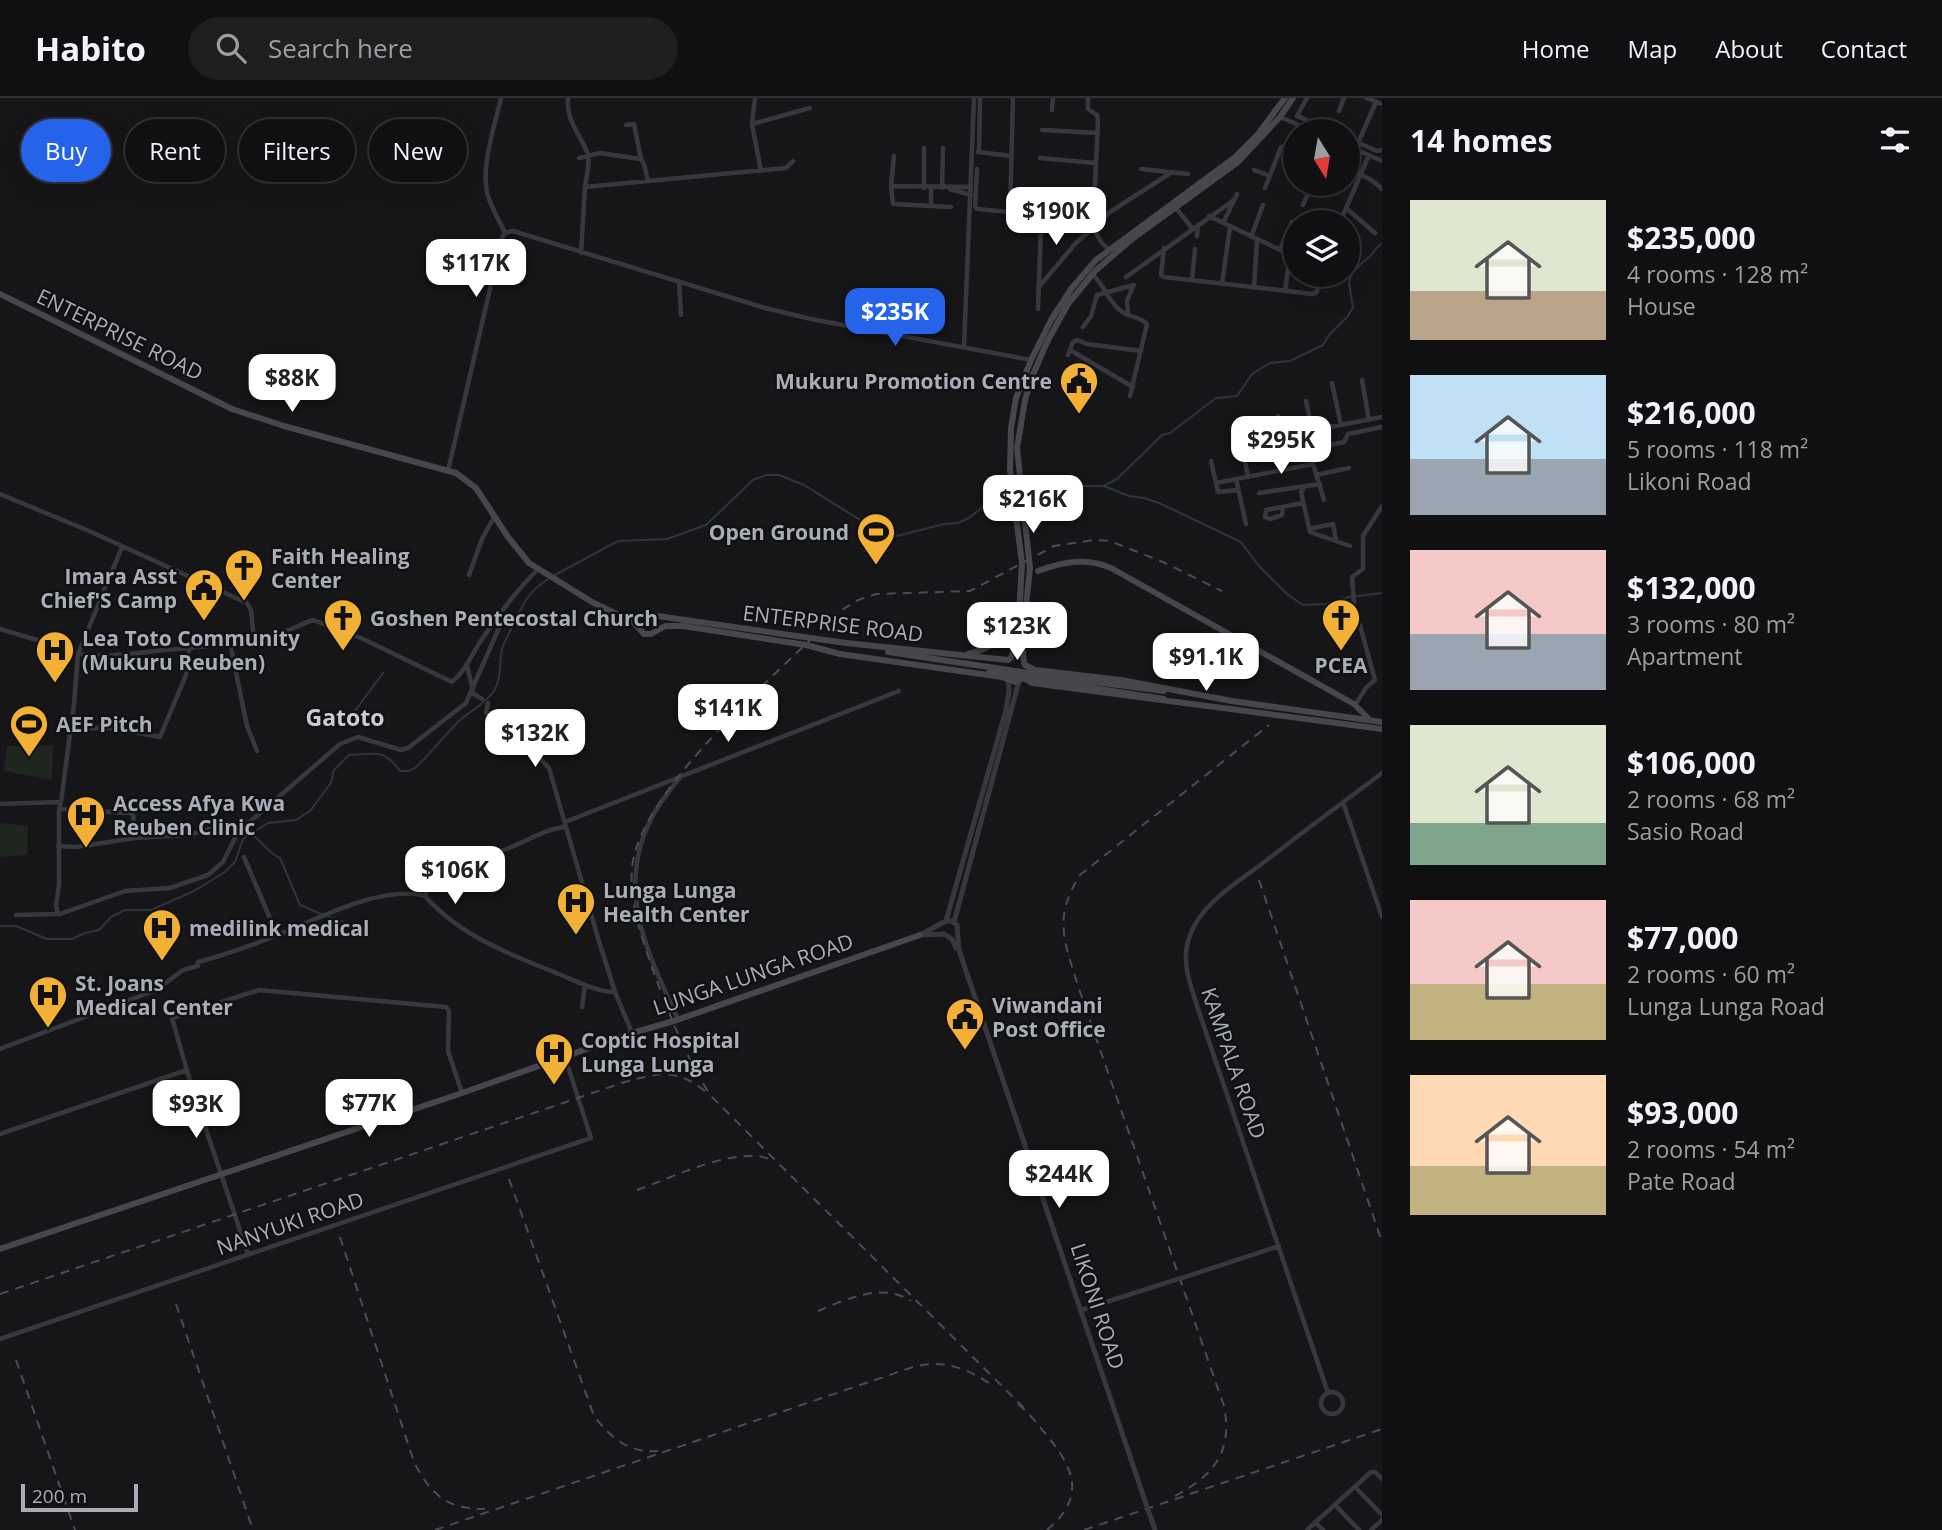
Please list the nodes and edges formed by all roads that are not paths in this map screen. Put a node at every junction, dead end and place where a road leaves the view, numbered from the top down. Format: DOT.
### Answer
graph roads {
  1 [pos="501,98"];
  2 [pos="568,98"];
  3 [pos="755,98"];
  4 [pos="974,98"];
  5 [pos="981,98"];
  6 [pos="1013,98"];
  7 [pos="1053,98"];
  8 [pos="1088,98"];
  9 [pos="1285,98"];
  10 [pos="1293,98"];
  11 [pos="1307,98"];
  12 [pos="1335,98"];
  13 [pos="1366,98"];
  14 [pos="1343,100"];
  15 [pos="1379,103"];
  16 [pos="810,108"];
  17 [pos="1052,110"];
  18 [pos="1339,111"];
  19 [pos="1277,115"];
  20 [pos="1286,119"];
  21 [pos="1304,119"];
  22 [pos="752,124"];
  23 [pos="626,125"];
  24 [pos="1042,130"];
  25 [pos="1098,133"];
  26 [pos="1360,140"];
  27 [pos="1360,142"];
  28 [pos="1283,147"];
  29 [pos="925,148"];
  30 [pos="943,148"];
  31 [pos="1382,150"];
  32 [pos="1360,152"];
  33 [pos="981,153"];
  34 [pos="589,154"];
  35 [pos="972,154"];
  36 [pos="1369,155"];
  37 [pos="894,156"];
  38 [pos="1011,156"];
  39 [pos="579,158"];
  40 [pos="1040,158"];
  41 [pos="641,159"];
  42 [pos="793,161"];
  43 [pos="1382,161"];
  44 [pos="1095,163"];
  45 [pos="977,169"];
  46 [pos="1141,169"];
  47 [pos="1254,170"];
  48 [pos="761,171"];
  49 [pos="1172,172"];
  50 [pos="1188,174"];
  51 [pos="1360,174"];
  52 [pos="1270,176"];
  53 [pos="648,181"];
  54 [pos="891,186"];
  55 [pos="585,187"];
  56 [pos="971,187"];
  57 [pos="923,188"];
  58 [pos="931,188"];
  59 [pos="942,188"];
  60 [pos="949,188"];
  61 [pos="1265,188"];
  62 [pos="1382,189"];
  63 [pos="1037,191"];
  64 [pos="971,194"];
  65 [pos="1307,196"];
  66 [pos="1351,196"];
  67 [pos="1093,197"];
  68 [pos="1263,205"];
  69 [pos="1303,205"];
  70 [pos="931,206"];
  71 [pos="951,207"];
  72 [pos="1176,208"];
  73 [pos="1346,208"];
  74 [pos="1010,212"];
  75 [pos="1020,213"];
  76 [pos="1209,216"];
  77 [pos="1223,223"];
  78 [pos="1198,224"];
  79 [pos="1073,226"];
  80 [pos="1094,227"];
  81 [pos="1230,227"];
  82 [pos="1192,228"];
  83 [pos="505,233"];
  84 [pos="1375,233"];
  85 [pos="1197,236"];
  86 [pos="1251,237"];
  87 [pos="1257,240"];
  88 [pos="1283,243"];
  89 [pos="1164,248"];
  90 [pos="1195,248"];
  91 [pos="1108,249"];
  92 [pos="1280,250"];
  93 [pos="1283,252"];
  94 [pos="581,253"];
  95 [pos="1150,258"];
  96 [pos="1150,266"];
  97 [pos="1092,274"];
  98 [pos="1126,277"];
  99 [pos="679,281"];
  100 [pos="1192,281"];
  101 [pos="1222,284"];
  102 [pos="1286,287"];
  103 [pos="1316,287"];
  104 [pos="1038,288"];
  105 [pos="1254,288"];
  106 [pos="1285,291"];
  107 [pos="1107,292"];
  108 [pos="0,294"];
  109 [pos="1038,309"];
  110 [pos="681,315"];
  111 [pos="1128,316"];
  112 [pos="1083,327"];
  113 [pos="964,347"];
  114 [pos="1141,351"];
  115 [pos="1031,360"];
  116 [pos="1362,380"];
  117 [pos="1332,383"];
  118 [pos="1133,387"];
  119 [pos="1130,396"];
  120 [pos="1306,401"];
  121 [pos="1278,416"];
  122 [pos="1382,417"];
  123 [pos="1369,420"];
  124 [pos="1251,421"];
  125 [pos="1354,423"];
  126 [pos="1341,425"];
  127 [pos="1382,427"];
  128 [pos="1311,430"];
  129 [pos="1356,432"];
  130 [pos="1282,436"];
  131 [pos="1255,442"];
  132 [pos="1310,449"];
  133 [pos="1211,461"];
  134 [pos="1313,464"];
  135 [pos="1349,468"];
  136 [pos="448,471"];
  137 [pos="1316,475"];
  138 [pos="1248,477"];
  139 [pos="1236,479"];
  140 [pos="1216,484"];
  141 [pos="1320,484"];
  142 [pos="1304,488"];
  143 [pos="1238,489"];
  144 [pos="1259,493"];
  145 [pos="0,494"];
  146 [pos="1324,500"];
  147 [pos="1303,503"];
  148 [pos="1382,506"];
  149 [pos="1283,507"];
  150 [pos="494,516"];
  151 [pos="1246,524"];
  152 [pos="1309,529"];
  153 [pos="1336,541"];
  154 [pos="1350,546"];
  155 [pos="122,547"];
  156 [pos="1021,567"];
  157 [pos="538,568"];
  158 [pos="1030,568"];
  159 [pos="1038,570"];
  160 [pos="470,575"];
  161 [pos="1029,577"];
  162 [pos="1021,583"];
  163 [pos="1020,609"];
  164 [pos="622,615"];
  165 [pos="499,616"];
  166 [pos="643,617"];
  167 [pos="654,617"];
  168 [pos="639,627"];
  169 [pos="0,629"];
  170 [pos="657,629"];
  171 [pos="254,640"];
  172 [pos="40,641"];
  173 [pos="230,643"];
  174 [pos="845,643"];
  175 [pos="189,649"];
  176 [pos="1018,652"];
  177 [pos="78,654"];
  178 [pos="840,654"];
  179 [pos="959,656"];
  180 [pos="1009,659"];
  181 [pos="1025,664"];
  182 [pos="467,665"];
  183 [pos="1007,679"];
  184 [pos="1021,679"];
  185 [pos="1172,689"];
  186 [pos="472,691"];
  187 [pos="899,691"];
  188 [pos="482,699"];
  189 [pos="1168,702"];
  190 [pos="488,704"];
  191 [pos="1355,705"];
  192 [pos="1370,720"];
  193 [pos="1382,722"];
  194 [pos="71,727"];
  195 [pos="1382,729"];
  196 [pos="257,751"];
  197 [pos="1382,773"];
  198 [pos="682,775"];
  199 [pos="61,802"];
  200 [pos="1343,802"];
  201 [pos="0,804"];
  202 [pos="59,809"];
  203 [pos="566,825"];
  204 [pos="238,832"];
  205 [pos="135,838"];
  206 [pos="58,846"];
  207 [pos="244,858"];
  208 [pos="425,896"];
  209 [pos="58,914"];
  210 [pos="16,915"];
  211 [pos="1382,917"];
  212 [pos="948,923"];
  213 [pos="956,933"];
  214 [pos="277,935"];
  215 [pos="920,935"];
  216 [pos="946,935"];
  217 [pos="585,985"];
  218 [pos="615,992"];
  219 [pos="582,1007"];
  220 [pos="678,1019"];
  221 [pos="632,1033"];
  222 [pos="0,1049"];
  223 [pos="565,1057"];
  224 [pos="187,1070"];
  225 [pos="462,1093"];
  226 [pos="0,1134"];
  227 [pos="222,1175"];
  228 [pos="1042,1199"];
  229 [pos="1279,1246"];
  230 [pos="0,1249"];
  231 [pos="247,1254"];
  232 [pos="1081,1310"];
  233 [pos="0,1339"];
  234 [pos="1328,1393"];
  235 [pos="1382,1479"];
  236 [pos="1355,1486"];
  237 [pos="1143,1498"];
  238 [pos="1335,1505"];
  239 [pos="1382,1517"];
  240 [pos="1315,1522"];
  241 [pos="1154,1530"];
  242 [pos="1307,1530"];
  243 [pos="1323,1530"];
  244 [pos="1359,1530"];
  245 [pos="1371,1530"];
  1 -- 83 [label="street"];
  2 -- 34 [label="street"];
  3 -- 22 [label="street"];
  4 -- 35 [label="street"];
  5 -- 33 [label="street"];
  6 -- 38 [label="street"];
  7 -- 17 [label="street"];
  8 -- 25 [label="street"];
  9 -- 19 [label="main road"];
  10 -- 19 [label="main road"];
  11 -- 21 [label="street"];
  12 -- 14 [label="street"];
  13 -- 15 [label="street"];
  14 -- 18 [label="street"];
  15 -- 26 [label="street"];
  16 -- 22 [label="street"];
  19 -- 20 [label="street"];
  19 -- 72 [label="main road"];
  19 -- 91 [label="main road"];
  22 -- 48 [label="street"];
  23 -- 41 [label="street"];
  24 -- 25 [label="street"];
  25 -- 44 [label="street"];
  27 -- 31 [label="street"];
  28 -- 52 [label="street"];
  29 -- 57 [label="street"];
  30 -- 59 [label="street"];
  32 -- 36 [label="street"];
  33 -- 35 [label="street"];
  33 -- 38 [label="street"];
  34 -- 39 [label="street"];
  34 -- 41 [label="street"];
  34 -- 55 [label="street"];
  35 -- 56 [label="street"];
  36 -- 43 [label="street"];
  36 -- 51 [label="street"];
  37 -- 54 [label="street"];
  38 -- 74 [label="street"];
  40 -- 44 [label="street"];
  41 -- 53 [label="street"];
  42 -- 48 [label="street"];
  44 -- 67 [label="street"];
  45 -- 74 [label="street"];
  46 -- 49 [label="street"];
  47 -- 52 [label="street"];
  48 -- 53 [label="street"];
  49 -- 50 [label="street"];
  49 -- 80 [label="street"];
  51 -- 62 [label="street"];
  52 -- 61 [label="street"];
  53 -- 55 [label="street"];
  54 -- 57 [label="street"];
  54 -- 70 [label="street"];
  55 -- 94 [label="street"];
  56 -- 60 [label="street"];
  56 -- 64 [label="street"];
  57 -- 58 [label="street"];
  58 -- 59 [label="street"];
  58 -- 70 [label="street"];
  59 -- 60 [label="street"];
  60 -- 64 [label="street"];
  63 -- 67 [label="street"];
  64 -- 113 [label="street"];
  65 -- 69 [label="street"];
  66 -- 73 [label="street"];
  67 -- 80 [label="street"];
  68 -- 86 [label="street"];
  70 -- 71 [label="street"];
  72 -- 82 [label="street"];
  72 -- 97 [label="main road"];
  73 -- 84 [label="street"];
  74 -- 75 [label="street"];
  76 -- 77 [label="street"];
  76 -- 77 [label="street"];
  76 -- 78 [label="street"];
  77 -- 81 [label="street"];
  78 -- 82 [label="street"];
  78 -- 85 [label="street"];
  79 -- 104 [label="street"];
  80 -- 91 [label="street"];
  80 -- 104 [label="street"];
  81 -- 86 [label="street"];
  81 -- 101 [label="street"];
  82 -- 89 [label="street"];
  83 -- 94 [label="street"];
  83 -- 136 [label="street"];
  86 -- 87 [label="street"];
  87 -- 92 [label="street"];
  87 -- 105 [label="street"];
  88 -- 92 [label="street"];
  89 -- 95 [label="street"];
  89 -- 100 [label="street"];
  90 -- 100 [label="street"];
  91 -- 115 [label="main road"];
  92 -- 93 [label="street"];
  94 -- 99 [label="street"];
  95 -- 96 [label="street"];
  95 -- 98 [label="street"];
  97 -- 107 [label="street"];
  97 -- 158 [label="main road"];
  99 -- 110 [label="street"];
  99 -- 113 [label="street"];
  100 -- 101 [label="street"];
  101 -- 105 [label="street"];
  102 -- 106 [label="street"];
  103 -- 106 [label="street"];
  104 -- 109 [label="street"];
  105 -- 106 [label="street"];
  107 -- 111 [label="street"];
  107 -- 111 [label="street"];
  107 -- 112 [label="street"];
  108 -- 136 [label="main road, ENTERPRISE ROAD"];
  111 -- 114 [label="street"];
  113 -- 115 [label="street"];
  114 -- 118 [label="street"];
  114 -- 118 [label="street"];
  115 -- 156 [label="main road"];
  116 -- 123 [label="street"];
  117 -- 126 [label="street"];
  118 -- 119 [label="street"];
  120 -- 128 [label="street"];
  121 -- 130 [label="street"];
  122 -- 123 [label="street"];
  123 -- 125 [label="street"];
  124 -- 131 [label="street"];
  125 -- 126 [label="street"];
  125 -- 129 [label="street"];
  126 -- 128 [label="street"];
  127 -- 129 [label="street"];
  128 -- 130 [label="street"];
  128 -- 132 [label="street"];
  129 -- 132 [label="street"];
  130 -- 131 [label="street"];
  131 -- 138 [label="street"];
  132 -- 134 [label="street"];
  133 -- 140 [label="street"];
  134 -- 137 [label="street"];
  134 -- 138 [label="street"];
  135 -- 137 [label="street"];
  136 -- 150 [label="main road, ENTERPRISE ROAD"];
  137 -- 141 [label="street"];
  138 -- 139 [label="street"];
  139 -- 140 [label="street"];
  139 -- 143 [label="street"];
  140 -- 143 [label="street"];
  141 -- 142 [label="street"];
  141 -- 146 [label="street"];
  142 -- 144 [label="street"];
  142 -- 147 [label="street"];
  143 -- 151 [label="street"];
  145 -- 155 [label="street"];
  147 -- 149 [label="street"];
  147 -- 152 [label="street"];
  148 -- 191 [label="street"];
  150 -- 157 [label="main road, ENTERPRISE ROAD"];
  150 -- 160 [label="street"];
  152 -- 153 [label="street"];
  152 -- 153 [label="street"];
  153 -- 154 [label="street"];
  155 -- 171 [label="street"];
  155 -- 177 [label="street"];
  156 -- 158 [label="main road"];
  156 -- 162 [label="main road"];
  157 -- 164 [label="main road, ENTERPRISE ROAD"];
  157 -- 165 [label="street"];
  158 -- 159 [label="main road"];
  158 -- 161 [label="main road"];
  159 -- 161 [label="main road"];
  159 -- 191 [label="main road"];
  161 -- 162 [label="main road"];
  161 -- 176 [label="main road"];
  162 -- 163 [label="main road"];
  163 -- 176 [label="main road"];
  163 -- 179 [label="main road"];
  164 -- 166 [label="main road"];
  164 -- 168 [label="main road"];
  165 -- 182 [label="street"];
  165 -- 186 [label="street"];
  166 -- 167 [label="main road"];
  166 -- 168 [label="main road"];
  167 -- 170 [label="main road"];
  167 -- 174 [label="main road, ENTERPRISE ROAD"];
  168 -- 170 [label="main road"];
  169 -- 172 [label="street"];
  170 -- 178 [label="main road, ENTERPRISE ROAD"];
  171 -- 173 [label="street"];
  171 -- 182 [label="street"];
  173 -- 175 [label="street"];
  173 -- 196 [label="street"];
  174 -- 179 [label="main road, ENTERPRISE ROAD"];
  174 -- 185 [label="main road, bridge"];
  175 -- 177 [label="street"];
  175 -- 194 [label="street"];
  176 -- 180 [label="main road"];
  176 -- 181 [label="main road"];
  177 -- 194 [label="street"];
  178 -- 183 [label="main road, ENTERPRISE ROAD"];
  178 -- 189 [label="main road, bridge"];
  179 -- 180 [label="main road, ENTERPRISE ROAD"];
  180 -- 181 [label="main road"];
  180 -- 183 [label="main road"];
  181 -- 184 [label="main road"];
  181 -- 185 [label="main road"];
  182 -- 186 [label="street"];
  183 -- 184 [label="main road"];
  183 -- 212 [label="street"];
  184 -- 189 [label="main road"];
  184 -- 212 [label="street"];
  185 -- 192 [label="main road"];
  186 -- 188 [label="street"];
  186 -- 204 [label="street"];
  187 -- 198 [label="street"];
  189 -- 195 [label="main road"];
  190 -- 203 [label="street"];
  191 -- 192 [label="main road"];
  192 -- 193 [label="main road"];
  194 -- 199 [label="street"];
  197 -- 200 [label="street, KAMPALA ROAD"];
  198 -- 203 [label="street"];
  198 -- 220 [label="street"];
  199 -- 201 [label="street"];
  199 -- 202 [label="street"];
  200 -- 211 [label="street"];
  200 -- 229 [label="street, KAMPALA ROAD"];
  202 -- 205 [label="street"];
  202 -- 206 [label="street"];
  203 -- 208 [label="street"];
  203 -- 218 [label="street"];
  204 -- 205 [label="street"];
  204 -- 209 [label="street"];
  205 -- 206 [label="street"];
  206 -- 209 [label="street"];
  207 -- 214 [label="street"];
  208 -- 214 [label="street"];
  208 -- 217 [label="street"];
  209 -- 210 [label="street"];
  212 -- 213 [label="street, LIKONI ROAD"];
  212 -- 215 [label="street, LUNGA LUNGA ROAD"];
  212 -- 216 [label="street, LIKONI ROAD"];
  213 -- 216 [label="street, LUNGA LUNGA ROAD"];
  213 -- 228 [label="street, LIKONI ROAD"];
  214 -- 222 [label="street"];
  215 -- 216 [label="street, LUNGA LUNGA ROAD"];
  215 -- 220 [label="main road, LUNGA LUNGA ROAD"];
  216 -- 228 [label="street, LIKONI ROAD"];
  217 -- 218 [label="street"];
  217 -- 219 [label="street"];
  218 -- 221 [label="street"];
  220 -- 221 [label="main road, LUNGA LUNGA ROAD"];
  221 -- 223 [label="main road, LUNGA LUNGA ROAD"];
  223 -- 225 [label="main road, LUNGA LUNGA ROAD"];
  223 -- 231 [label="street, NANYUKI ROAD"];
  224 -- 225 [label="street"];
  224 -- 226 [label="street"];
  224 -- 227 [label="street"];
  225 -- 227 [label="main road, LUNGA LUNGA ROAD"];
  227 -- 230 [label="main road, LUNGA LUNGA ROAD"];
  227 -- 231 [label="street"];
  228 -- 232 [label="street, LIKONI ROAD"];
  228 -- 237 [label="street, LIKONI ROAD"];
  229 -- 232 [label="street"];
  229 -- 234 [label="street, KAMPALA ROAD"];
  231 -- 233 [label="street, NANYUKI ROAD"];
  232 -- 237 [label="street, LIKONI ROAD"];
  234 -- 234 [label="street"];
  235 -- 236 [label="street"];
  236 -- 238 [label="street"];
  236 -- 239 [label="street"];
  237 -- 241 [label="street, LIKONI ROAD, bridge"];
  238 -- 240 [label="street"];
  238 -- 244 [label="street"];
  239 -- 245 [label="street"];
  240 -- 242 [label="street"];
  240 -- 243 [label="street"];
}
